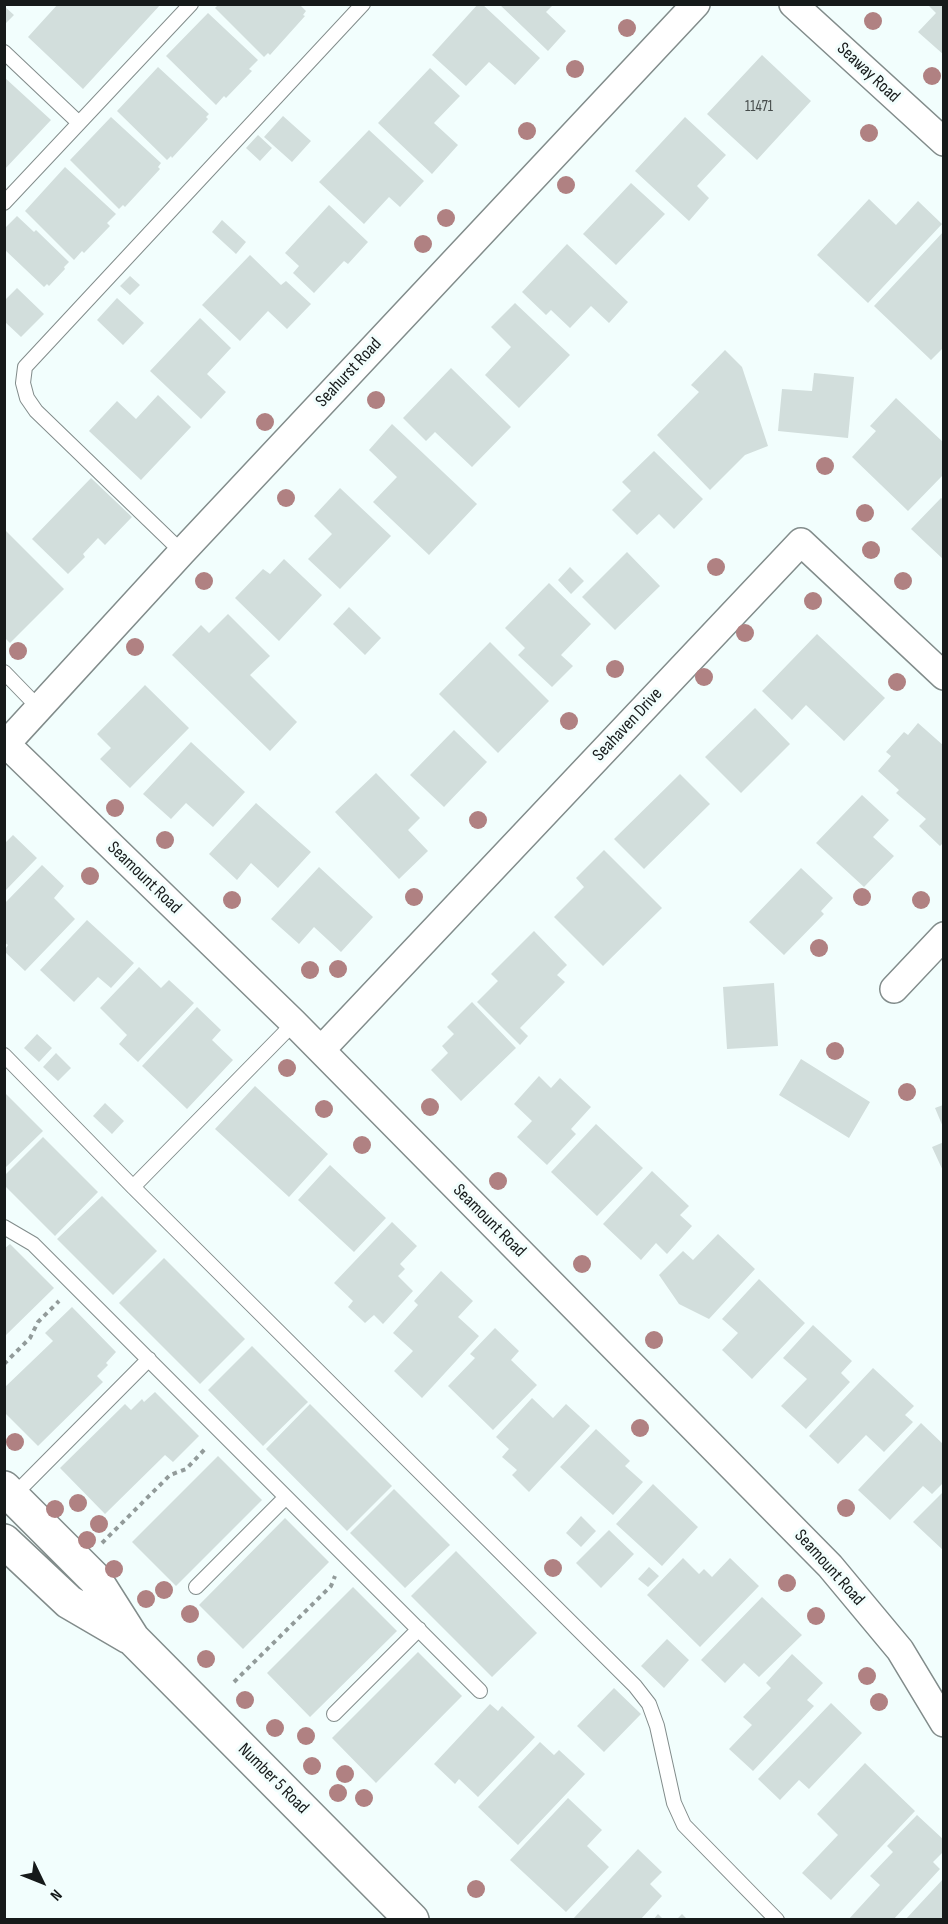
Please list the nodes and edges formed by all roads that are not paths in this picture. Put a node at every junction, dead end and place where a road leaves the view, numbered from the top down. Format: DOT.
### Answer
graph roads {
  1 [pos="190,4"];
  2 [pos="363,4"];
  3 [pos="696,4"];
  4 [pos="794,4"];
  5 [pos="4,52"];
  6 [pos="79,123"];
  7 [pos="944,142"];
  8 [pos="4,203"];
  9 [pos="182,552"];
  10 [pos="4,672"];
  11 [pos="944,676"];
  12 [pos="38,707"];
  13 [pos="6,744"];
  14 [pos="944,936"];
  15 [pos="894,989"];
  16 [pos="294,1023"];
  17 [pos="321,1050"];
  18 [pos="4,1055"];
  19 [pos="133,1187"];
  20 [pos="4,1227"];
  21 [pos="149,1359"];
  22 [pos="9,1492"];
  23 [pos="286,1497"];
  24 [pos="4,1541"];
  25 [pos="196,1587"];
  26 [pos="419,1629"];
  27 [pos="133,1639"];
  28 [pos="480,1691"];
  29 [pos="334,1714"];
  30 [pos="944,1723"];
  31 [pos="412,1920"];
  32 [pos="777,1920"];
  1 -- 6 [label="lane"];
  2 -- 9 [label="lane"];
  3 -- 9 [label="street, Seahurst Road"];
  4 -- 7 [label="street, Seaway Road"];
  5 -- 6 [label="lane"];
  6 -- 8 [label="lane"];
  9 -- 12 [label="street, Seahurst Road"];
  10 -- 12 [label="lane"];
  11 -- 17 [label="street, Seahaven Drive"];
  12 -- 13 [label="street, Seahurst Road"];
  13 -- 16 [label="street, Seamount Road"];
  14 -- 15 [label="street"];
  16 -- 17 [label="street, Seamount Road"];
  16 -- 19 [label="lane"];
  17 -- 30 [label="street, Seamount Road"];
  18 -- 19 [label="lane"];
  19 -- 32 [label="lane"];
  20 -- 21 [label="lane"];
  21 -- 22 [label="lane"];
  21 -- 23 [label="lane"];
  22 -- 27 [label="main road, Number 5 Road"];
  23 -- 25 [label="lane"];
  23 -- 26 [label="lane"];
  24 -- 27 [label="main road, Number 5 Road"];
  26 -- 28 [label="lane"];
  26 -- 29 [label="lane"];
  27 -- 31 [label="main road, Number 5 Road"];
}
